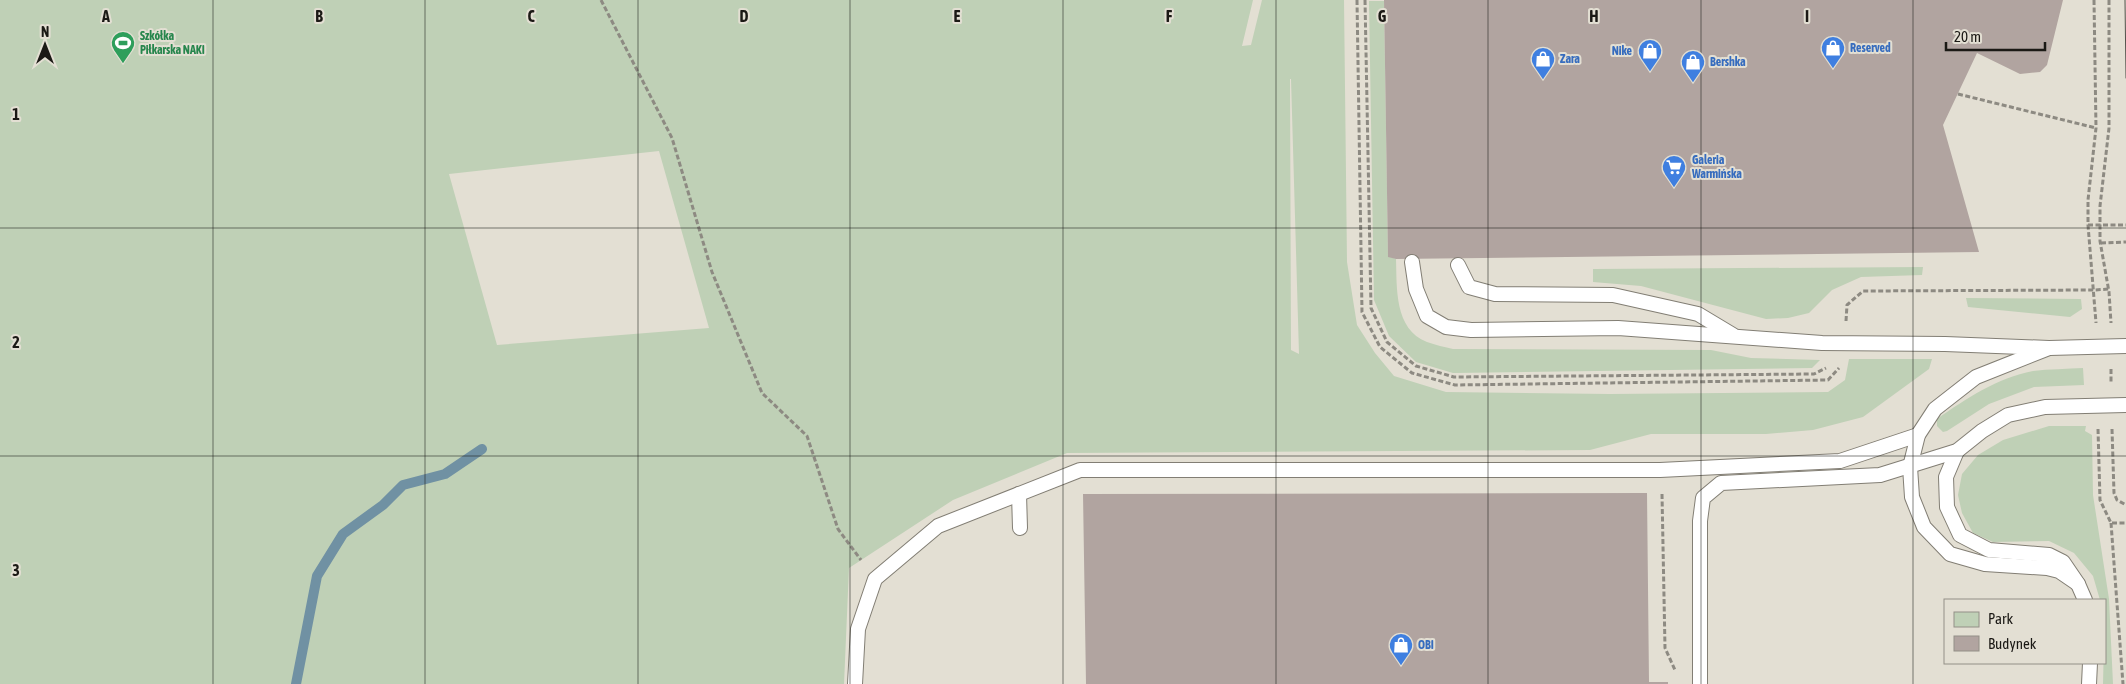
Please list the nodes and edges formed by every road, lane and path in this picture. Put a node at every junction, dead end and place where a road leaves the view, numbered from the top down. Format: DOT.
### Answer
graph roads {
  1 [pos="602,0"];
  2 [pos="2094,0"];
  3 [pos="2109,0"];
  4 [pos="1958,94"];
  5 [pos="2096,128"];
  6 [pos="2088,225"];
  7 [pos="2100,225"];
  8 [pos="2126,225"];
  9 [pos="2126,242"];
  10 [pos="2101,243"];
  11 [pos="1412,262"];
  12 [pos="1458,265"];
  13 [pos="2109,289"];
  14 [pos="2094,290"];
  15 [pos="2111,319"];
  16 [pos="1846,323"];
  17 [pos="2096,324"];
  18 [pos="1736,336"];
  19 [pos="2126,346"];
  20 [pos="2048,348"];
  21 [pos="2111,367"];
  22 [pos="2111,385"];
  23 [pos="2126,405"];
  24 [pos="2096,421"];
  25 [pos="2112,421"];
  26 [pos="1918,435"];
  27 [pos="1957,451"];
  28 [pos="1910,467"];
  29 [pos="1660,470"];
  30 [pos="1020,494"];
  31 [pos="2126,505"];
  32 [pos="2111,523"];
  33 [pos="2126,523"];
  34 [pos="1020,528"];
  35 [pos="875,579"];
  36 [pos="2078,584"];
  37 [pos="2085,599"];
  38 [pos="2090,664"];
  39 [pos="1676,673"];
  40 [pos="855,684"];
  41 [pos="1700,684"];
  42 [pos="2089,684"];
  43 [pos="2123,684"];
  1 -- 35 [label="path"];
  2 -- 5 [label="path"];
  3 -- 7 [label="path"];
  4 -- 5 [label="path"];
  5 -- 6 [label="path"];
  6 -- 7 [label="path"];
  6 -- 14 [label="path"];
  7 -- 8 [label="path"];
  7 -- 10 [label="path"];
  9 -- 10 [label="path"];
  10 -- 13 [label="path"];
  11 -- 18 [label="lane"];
  12 -- 18 [label="lane"];
  13 -- 14 [label="path"];
  13 -- 15 [label="path"];
  14 -- 16 [label="path"];
  14 -- 17 [label="path"];
  18 -- 20 [label="lane"];
  19 -- 20 [label="lane"];
  20 -- 26 [label="lane"];
  21 -- 22 [label="path"];
  23 -- 27 [label="lane"];
  24 -- 32 [label="path"];
  25 -- 31 [label="path"];
  26 -- 28 [label="lane"];
  26 -- 29 [label="lane"];
  27 -- 28 [label="lane"];
  27 -- 36 [label="lane"];
  28 -- 36 [label="lane"];
  28 -- 41 [label="lane"];
  29 -- 30 [label="lane"];
  29 -- 39 [label="path"];
  30 -- 34 [label="lane"];
  30 -- 35 [label="lane"];
  32 -- 33 [label="path"];
  32 -- 43 [label="path"];
  35 -- 40 [label="lane"];
  36 -- 37 [label="lane"];
  38 -- 42 [label="lane"];
}
